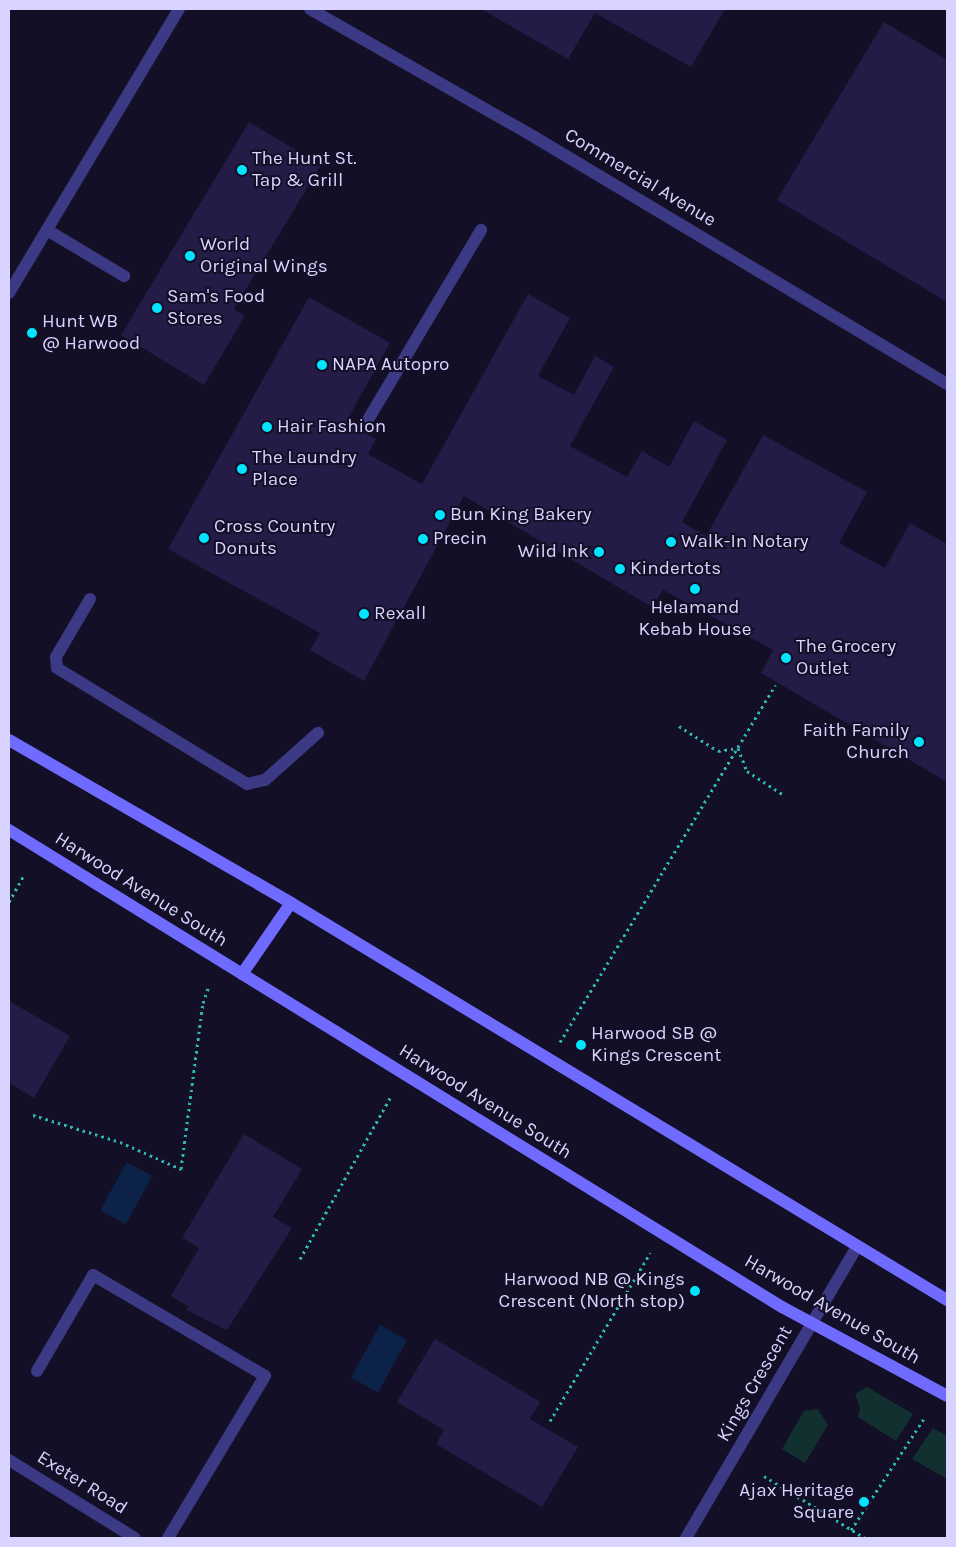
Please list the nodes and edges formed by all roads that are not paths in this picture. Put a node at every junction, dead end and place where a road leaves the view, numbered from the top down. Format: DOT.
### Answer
graph roads {
  1 [pos="179,9"];
  2 [pos="310,9"];
  3 [pos="47,230"];
  4 [pos="481,230"];
  5 [pos="124,276"];
  6 [pos="9,293"];
  7 [pos="947,384"];
  8 [pos="369,418"];
  9 [pos="90,599"];
  10 [pos="318,733"];
  11 [pos="9,740"];
  12 [pos="9,830"];
  13 [pos="290,903"];
  14 [pos="242,974"];
  15 [pos="856,1248"];
  16 [pos="947,1300"];
  17 [pos="812,1323"];
  18 [pos="37,1371"];
  19 [pos="947,1396"];
  20 [pos="9,1460"];
  21 [pos="135,1538"];
  22 [pos="168,1538"];
  23 [pos="686,1538"];
  1 -- 3 [label="street"];
  2 -- 7 [label="street, Commercial Avenue"];
  3 -- 5 [label="street"];
  3 -- 6 [label="street"];
  4 -- 8 [label="street"];
  9 -- 10 [label="street"];
  11 -- 13 [label="main road"];
  12 -- 14 [label="main road, Harwood Avenue South"];
  13 -- 14 [label="main road"];
  13 -- 15 [label="main road"];
  14 -- 17 [label="main road, Harwood Avenue South"];
  15 -- 16 [label="main road"];
  15 -- 17 [label="street, Kings Crescent"];
  17 -- 19 [label="main road, Harwood Avenue South"];
  17 -- 23 [label="street, Kings Crescent"];
  18 -- 22 [label="street"];
  20 -- 21 [label="street, Exeter Road"];
}
